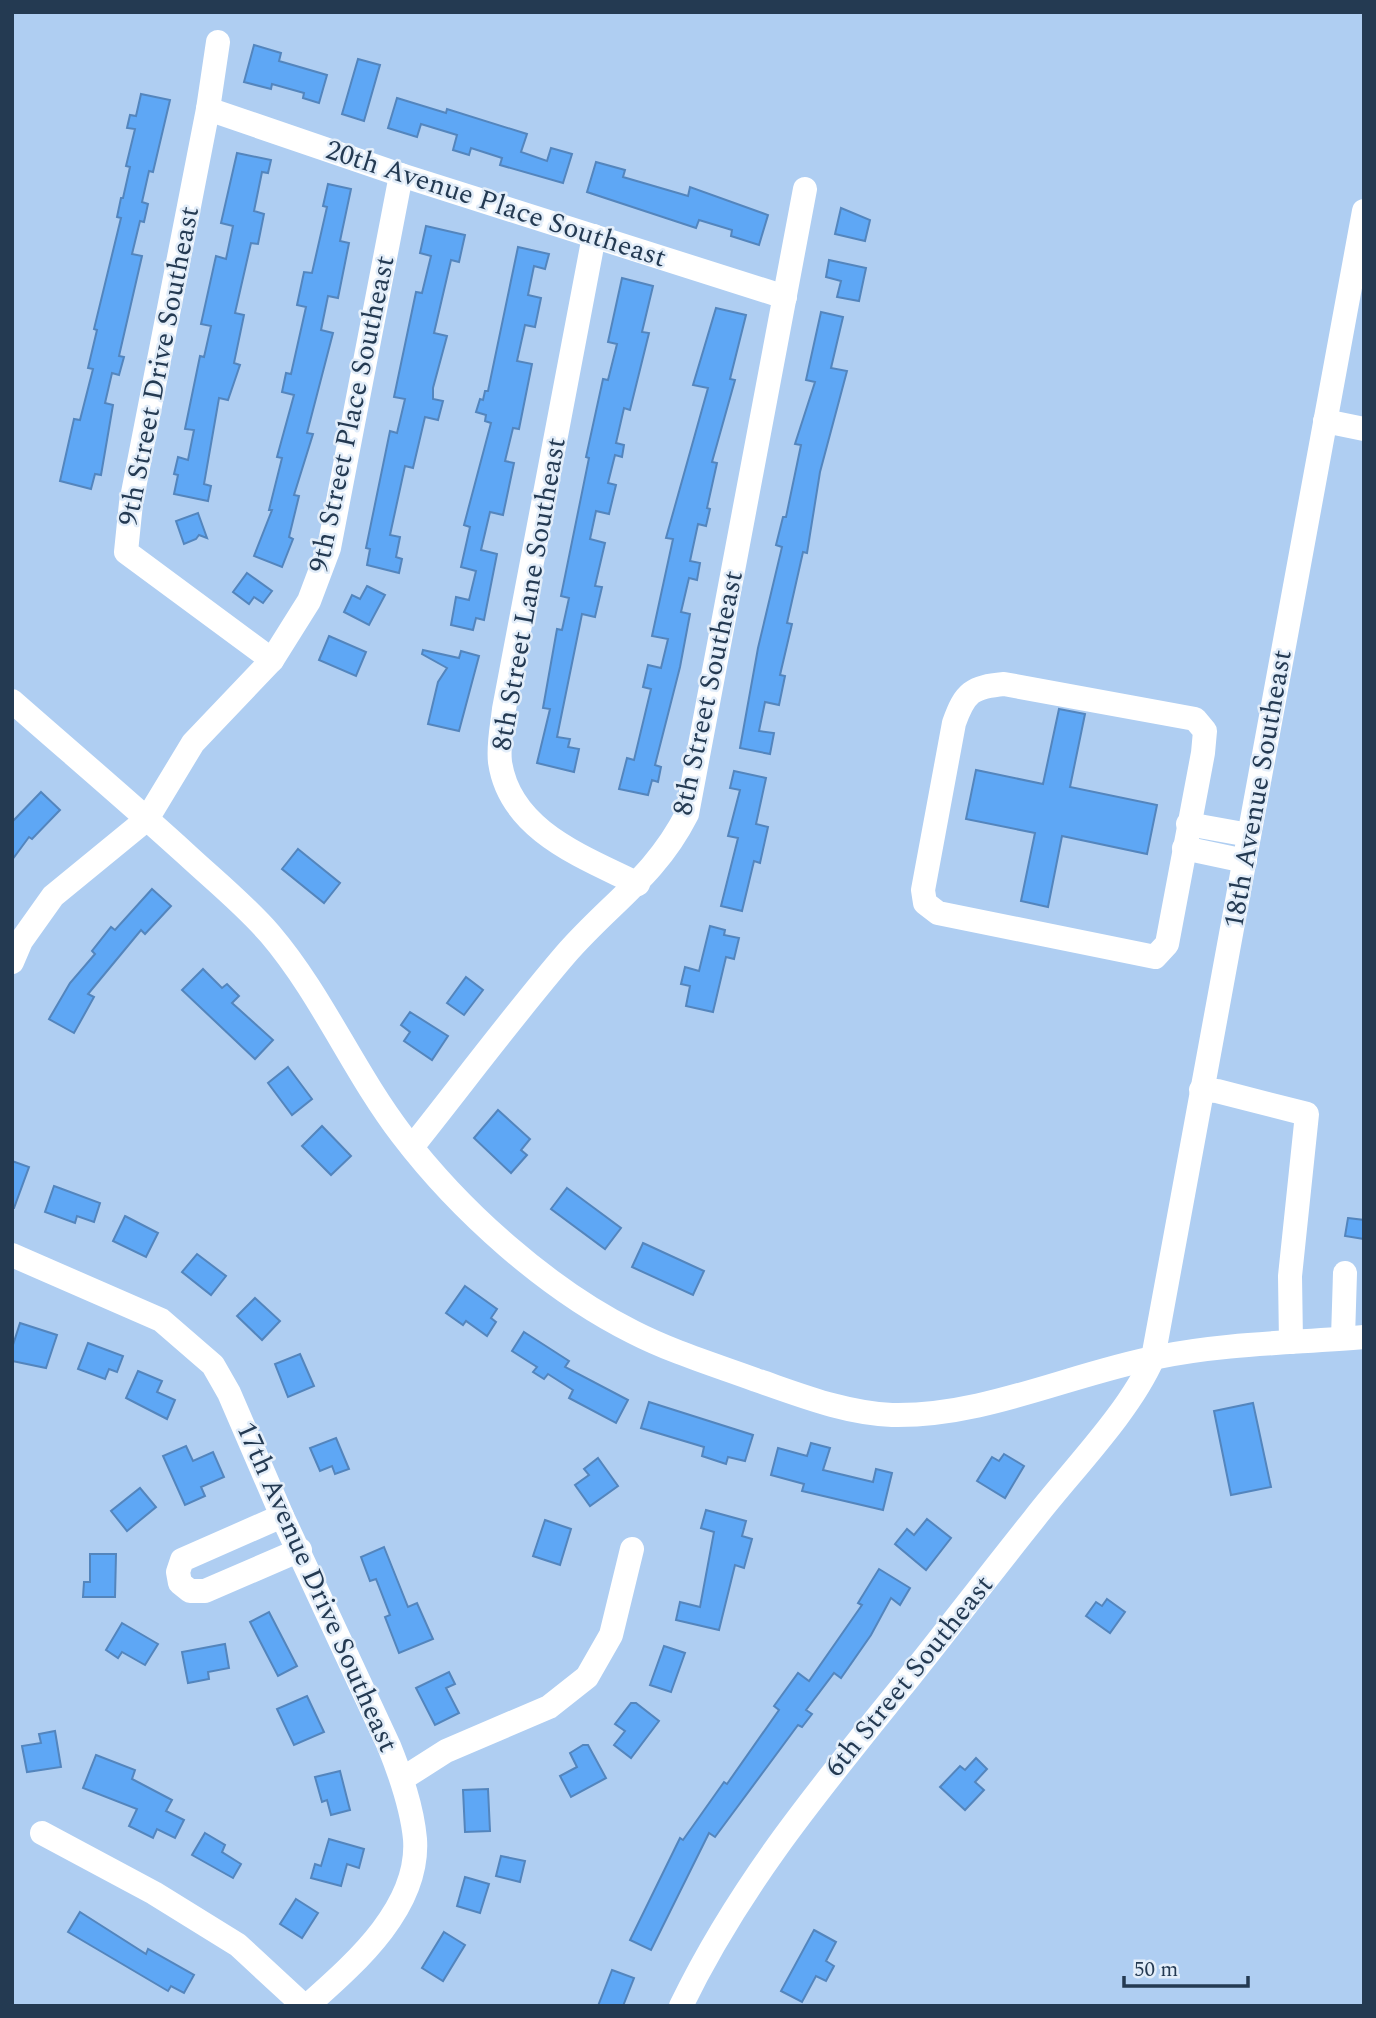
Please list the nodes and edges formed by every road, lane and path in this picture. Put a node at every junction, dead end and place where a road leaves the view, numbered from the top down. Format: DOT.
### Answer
graph roads {
  1 [pos="218,42"];
  2 [pos="208,109"];
  3 [pos="401,175"];
  4 [pos="805,189"];
  5 [pos="1363,216"];
  6 [pos="594,236"];
  7 [pos="785,297"];
  8 [pos="1325,421"];
  9 [pos="1364,429"];
  10 [pos="272,660"];
  11 [pos="12,701"];
  12 [pos="147,818"];
  13 [pos="1188,824"];
  14 [pos="1249,835"];
  15 [pos="1184,848"];
  16 [pos="1245,861"];
  17 [pos="638,884"];
  18 [pos="12,962"];
  19 [pos="1200,1090"];
  20 [pos="412,1147"];
  21 [pos="12,1255"];
  22 [pos="1345,1273"];
  23 [pos="1354,1337"];
  24 [pos="1291,1342"];
  25 [pos="1153,1358"];
  26 [pos="282,1516"];
  27 [pos="632,1549"];
  28 [pos="300,1550"];
  29 [pos="402,1779"];
  30 [pos="42,1833"];
  31 [pos="305,2006"];
  32 [pos="681,2006"];
  1 -- 2 [label="street, 9th Street Drive Southeast"];
  2 -- 3 [label="street, 20th Avenue Place Southeast"];
  2 -- 10 [label="street, 9th Street Drive Southeast"];
  3 -- 6 [label="street, 20th Avenue Place Southeast"];
  3 -- 10 [label="street, 9th Street Place Southeast"];
  4 -- 7 [label="street, 8th Street Southeast"];
  5 -- 8 [label="street, 18th Avenue Southeast"];
  6 -- 7 [label="street, 20th Avenue Place Southeast"];
  6 -- 17 [label="street, 8th Street Lane Southeast"];
  7 -- 17 [label="street, 8th Street Southeast"];
  8 -- 9 [label="street"];
  8 -- 14 [label="street, 18th Avenue Southeast"];
  10 -- 12 [label="street, 9th Street Place Southeast"];
  11 -- 12 [label="street"];
  12 -- 18 [label="street, 9th Street Place Southeast"];
  12 -- 20 [label="street"];
  13 -- 14 [label="street"];
  13 -- 15 [label="street"];
  13 -- 15 [label="street"];
  14 -- 16 [label="street, 18th Avenue Southeast"];
  15 -- 16 [label="street"];
  16 -- 19 [label="street, 18th Avenue Southeast"];
  17 -- 20 [label="street, 8th Street Southeast"];
  19 -- 24 [label="street"];
  19 -- 25 [label="street, 18th Avenue Southeast"];
  20 -- 25 [label="street"];
  21 -- 26 [label="street, 17th Avenue Drive Southeast"];
  22 -- 23 [label="street"];
  23 -- 24 [label="street"];
  24 -- 25 [label="street"];
  25 -- 32 [label="street, 6th Street Southeast"];
  26 -- 28 [label="street, 17th Avenue Drive Southeast"];
  26 -- 28 [label="street"];
  27 -- 29 [label="street"];
  28 -- 29 [label="street, 17th Avenue Drive Southeast"];
  29 -- 31 [label="street, 17th Avenue Drive Southeast"];
  30 -- 31 [label="street"];
}
